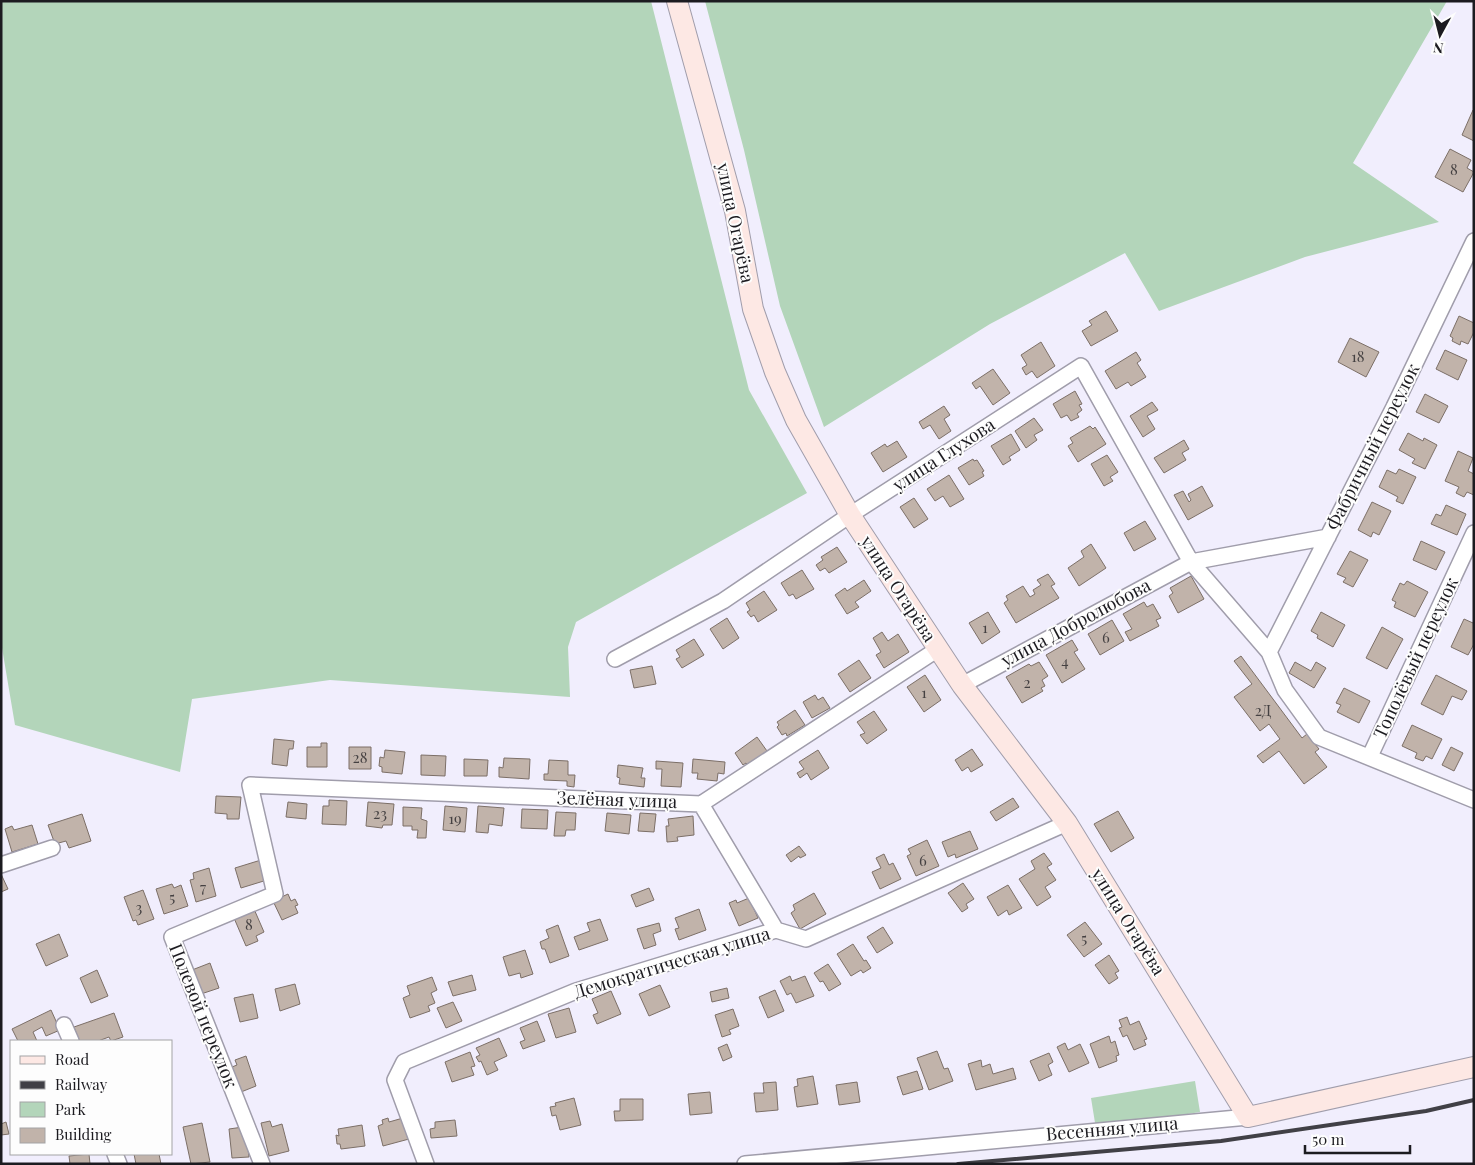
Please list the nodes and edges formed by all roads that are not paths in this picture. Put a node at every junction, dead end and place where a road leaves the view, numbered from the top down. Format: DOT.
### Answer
graph roads {
  1 [pos="677,1"];
  2 [pos="1474,241"];
  3 [pos="850,515"];
  4 [pos="1474,533"];
  5 [pos="1328,537"];
  6 [pos="1190,562"];
  7 [pos="938,649"];
  8 [pos="1269,652"];
  9 [pos="615,659"];
  10 [pos="962,685"];
  11 [pos="1370,756"];
  12 [pos="250,785"];
  13 [pos="1474,800"];
  14 [pos="701,804"];
  15 [pos="1067,823"];
  16 [pos="52,848"];
  17 [pos="1,865"];
  18 [pos="776,930"];
  19 [pos="64,1025"];
  20 [pos="70,1040"];
  21 [pos="1474,1067"];
  22 [pos="1248,1117"];
  23 [pos="262,1164"];
  24 [pos="426,1164"];
  25 [pos="746,1164"];
  1 -- 3 [label="main road, улица Огарёва"];
  2 -- 5 [label="street, Фабричный переулок"];
  3 -- 6 [label="street, улица Глухова"];
  3 -- 7 [label="main road, улица Огарёва"];
  3 -- 9 [label="street, улица Глухова"];
  4 -- 11 [label="street, Тополёвый переулок"];
  5 -- 6 [label="street, улица Добролюбова"];
  5 -- 8 [label="street, Фабричный переулок"];
  6 -- 8 [label="street"];
  6 -- 10 [label="street, улица Добролюбова"];
  7 -- 10 [label="main road, улица Огарёва"];
  7 -- 14 [label="street, Зелёная улица"];
  8 -- 11 [label="street"];
  10 -- 15 [label="main road, улица Огарёва"];
  11 -- 13 [label="street"];
  12 -- 14 [label="street, Зелёная улица"];
  12 -- 23 [label="street, Полевой переулок"];
  14 -- 18 [label="street"];
  15 -- 18 [label="street, Демократическая улица"];
  15 -- 22 [label="main road, улица Огарёва"];
  16 -- 17 [label="street"];
  18 -- 24 [label="street, Демократическая улица"];
  19 -- 20 [label="street"];
  21 -- 22 [label="main road, Весенняя улица"];
  22 -- 25 [label="street, Весенняя улица"];
}
